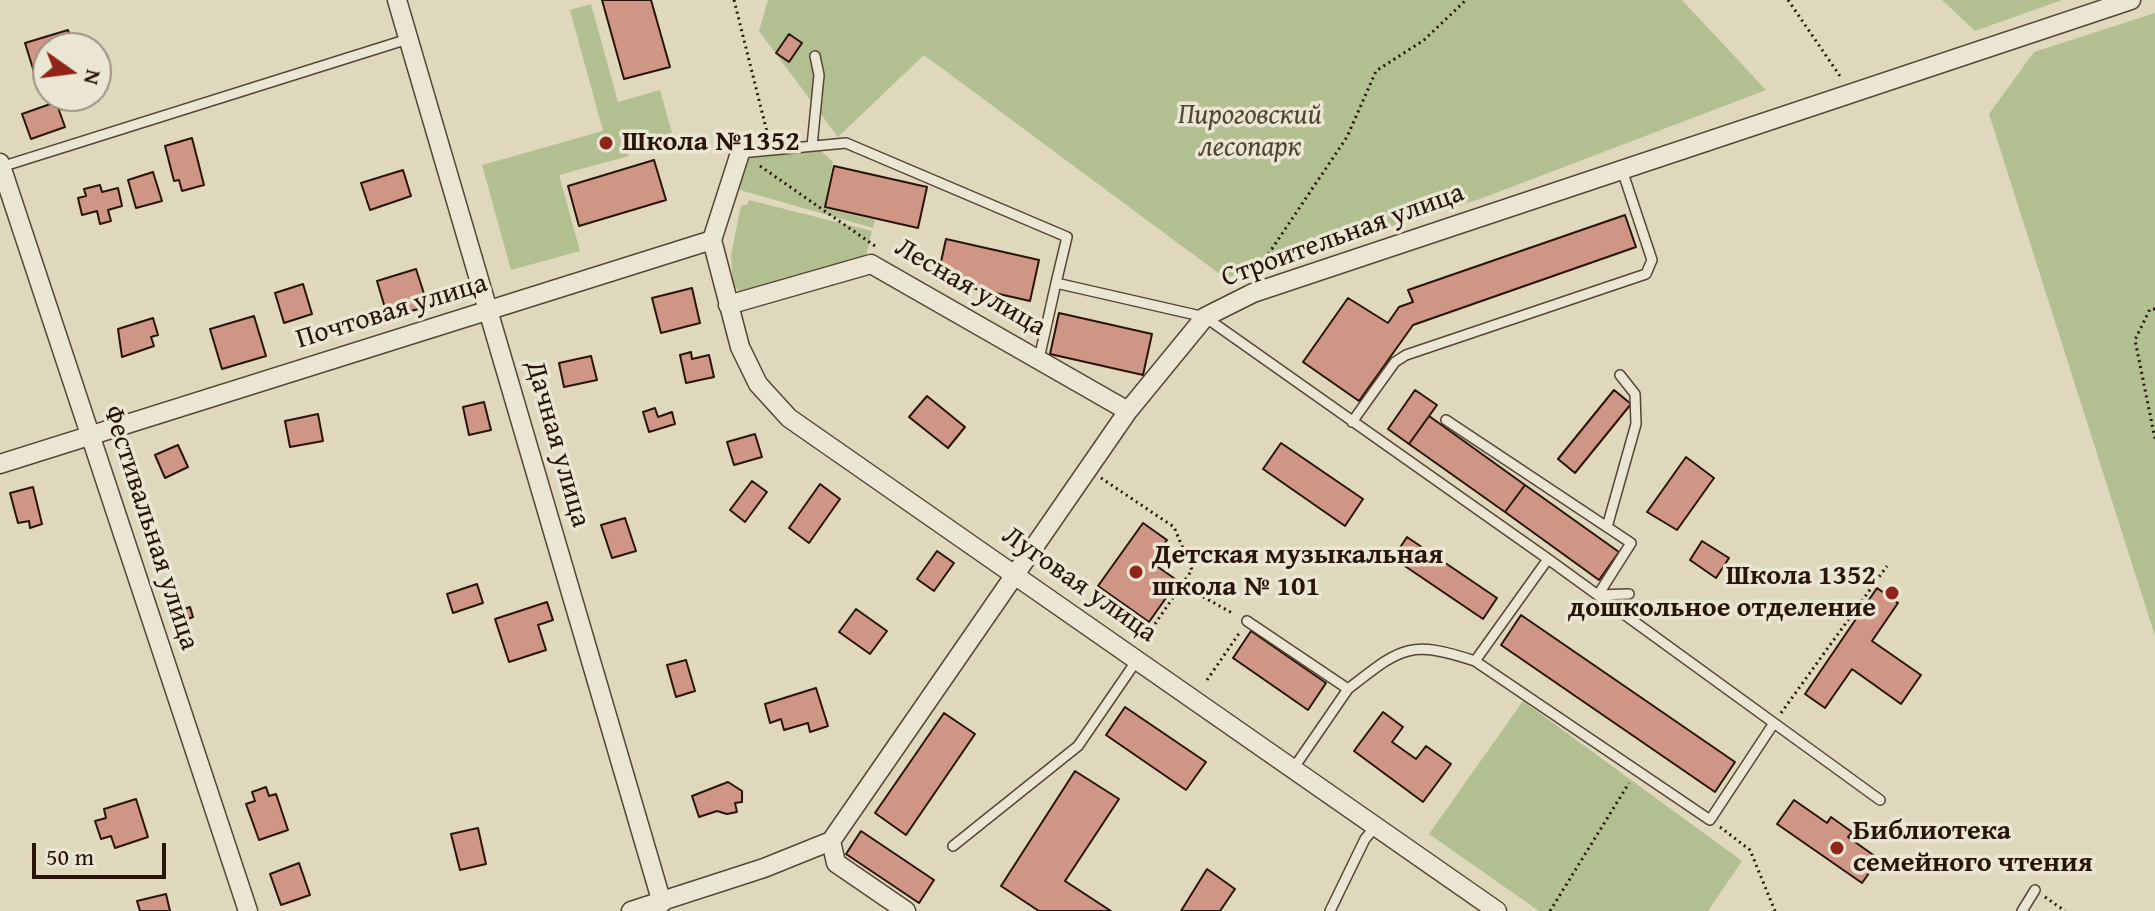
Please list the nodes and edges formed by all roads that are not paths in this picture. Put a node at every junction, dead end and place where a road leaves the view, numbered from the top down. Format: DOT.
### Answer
graph roads {
  1 [pos="397,0"];
  2 [pos="2131,0"];
  3 [pos="408,39"];
  4 [pos="815,56"];
  5 [pos="812,146"];
  6 [pos="740,153"];
  7 [pos="1,165"];
  8 [pos="1622,170"];
  9 [pos="712,240"];
  10 [pos="1056,283"];
  11 [pos="728,305"];
  12 [pos="489,311"];
  13 [pos="1205,317"];
  14 [pos="1038,360"];
  15 [pos="1620,375"];
  16 [pos="1128,411"];
  17 [pos="1446,420"];
  18 [pos="1352,422"];
  19 [pos="90,435"];
  20 [pos="0,464"];
  21 [pos="1607,527"];
  22 [pos="1548,559"];
  23 [pos="1016,574"];
  24 [pos="1629,594"];
  25 [pos="1598,595"];
  26 [pos="1247,621"];
  27 [pos="1137,660"];
  28 [pos="1475,661"];
  29 [pos="1348,689"];
  30 [pos="1774,723"];
  31 [pos="1293,769"];
  32 [pos="1880,800"];
  33 [pos="1376,826"];
  34 [pos="831,841"];
  35 [pos="953,846"];
  36 [pos="2035,890"];
  37 [pos="662,903"];
  38 [pos="248,911"];
  39 [pos="631,911"];
  40 [pos="906,911"];
  41 [pos="1330,911"];
  42 [pos="1497,911"];
  43 [pos="2022,911"];
  1 -- 3 [label="street, Дачная улица"];
  2 -- 8 [label="street, Строительная улица"];
  3 -- 7 [label="lane"];
  3 -- 12 [label="street, Дачная улица"];
  4 -- 5 [label="lane"];
  5 -- 6 [label="lane"];
  5 -- 10 [label="lane"];
  6 -- 9 [label="street"];
  7 -- 19 [label="street, Фестивальная улица"];
  8 -- 13 [label="street, Строительная улица"];
  8 -- 18 [label="lane"];
  9 -- 11 [label="street, Луговая улица"];
  9 -- 12 [label="street, Почтовая улица"];
  10 -- 13 [label="lane"];
  10 -- 14 [label="lane"];
  11 -- 14 [label="street, Лесная улица"];
  11 -- 23 [label="street, Луговая улица"];
  12 -- 19 [label="street, Почтовая улица"];
  12 -- 37 [label="street, Дачная улица"];
  13 -- 16 [label="street, Строительная улица"];
  13 -- 18 [label="lane"];
  14 -- 16 [label="street, Лесная улица"];
  15 -- 21 [label="lane"];
  16 -- 23 [label="street, Строительная улица"];
  17 -- 21 [label="lane"];
  18 -- 22 [label="lane"];
  19 -- 20 [label="street, Почтовая улица"];
  19 -- 38 [label="street, Фестивальная улица"];
  21 -- 25 [label="lane"];
  22 -- 25 [label="lane"];
  22 -- 28 [label="lane"];
  23 -- 27 [label="street, Луговая улица"];
  23 -- 34 [label="street, Строительная улица"];
  24 -- 25 [label="lane"];
  25 -- 30 [label="lane"];
  26 -- 29 [label="lane"];
  27 -- 31 [label="street, Луговая улица"];
  27 -- 35 [label="lane"];
  28 -- 29 [label="lane"];
  28 -- 30 [label="lane"];
  29 -- 31 [label="lane"];
  30 -- 32 [label="lane"];
  31 -- 33 [label="street, Луговая улица"];
  33 -- 41 [label="lane"];
  33 -- 42 [label="street, Луговая улица"];
  34 -- 37 [label="street"];
  34 -- 40 [label="street"];
  36 -- 43 [label="lane"];
  37 -- 39 [label="street"];
}
